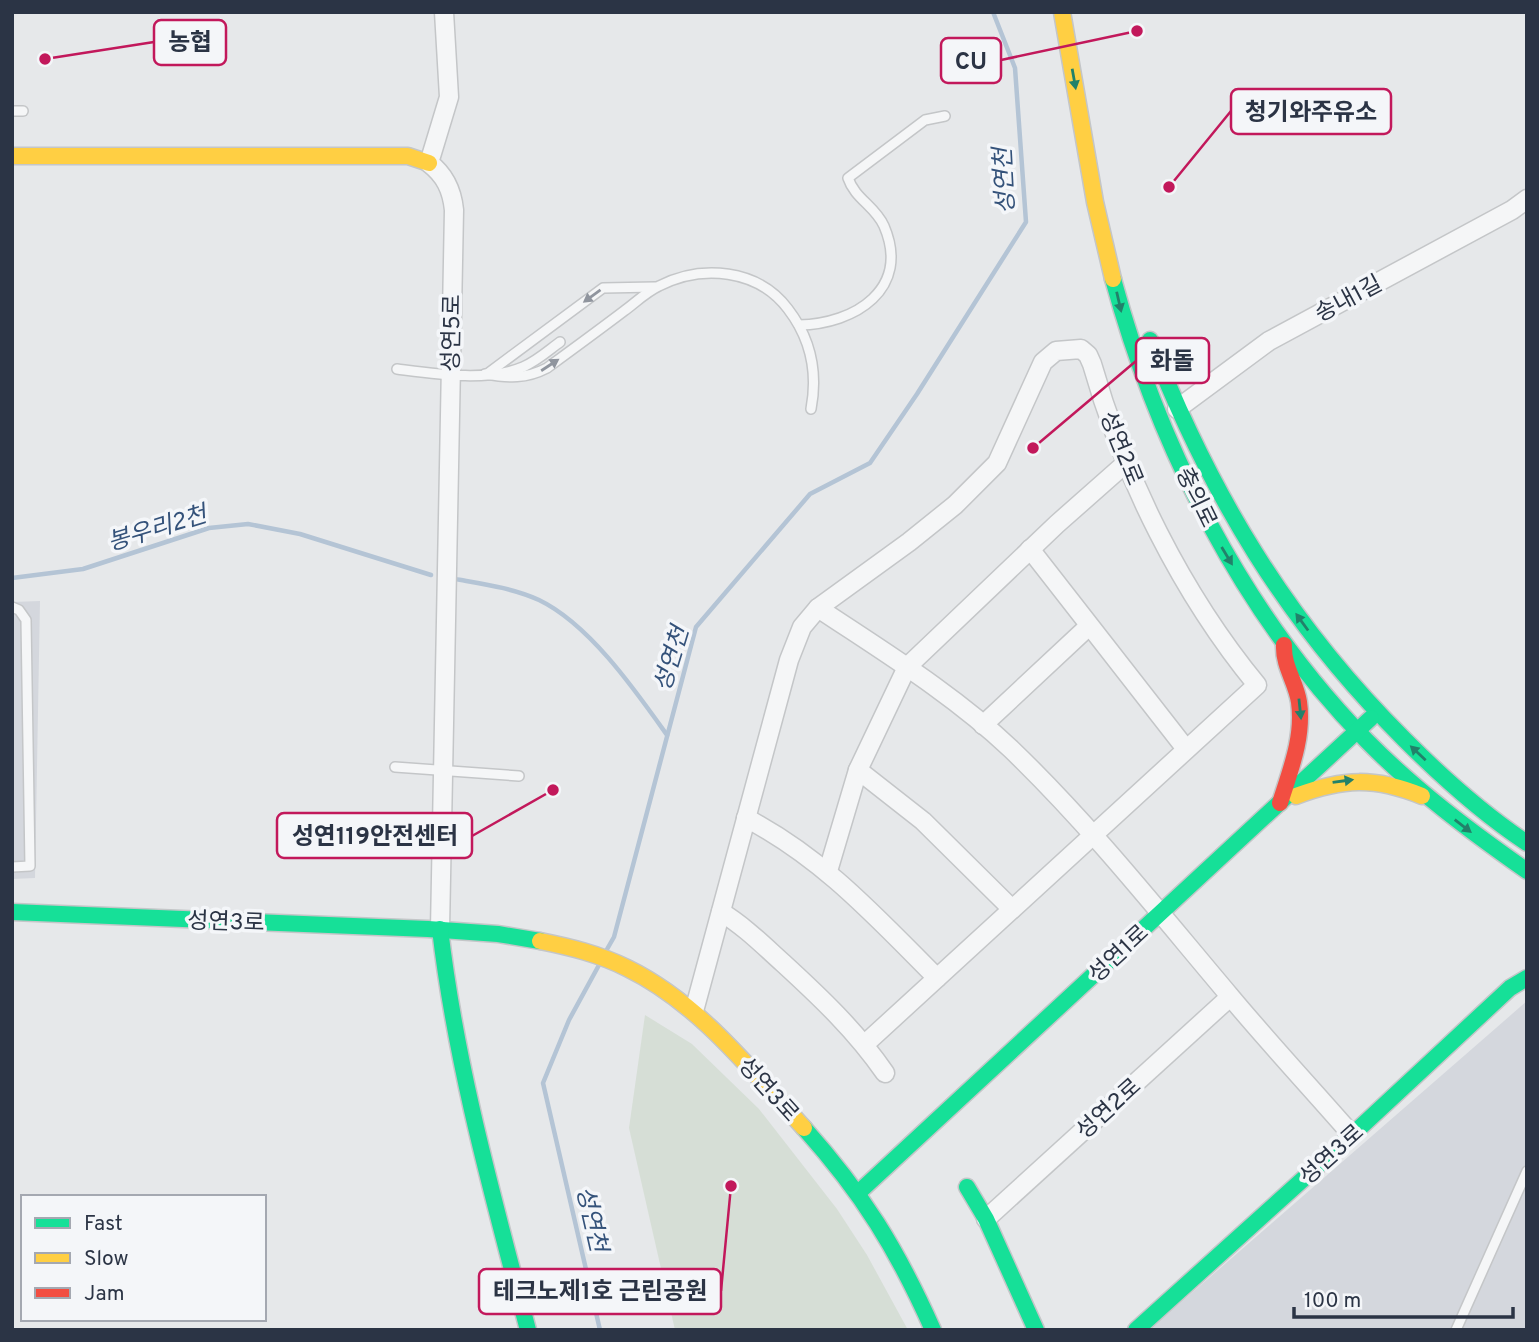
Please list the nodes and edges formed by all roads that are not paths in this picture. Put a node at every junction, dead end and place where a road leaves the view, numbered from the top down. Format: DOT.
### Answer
graph roads {
  1 [pos="444,12"];
  2 [pos="1062,12"];
  3 [pos="12,111"];
  4 [pos="23,111"];
  5 [pos="946,116"];
  6 [pos="12,156"];
  7 [pos="429,163"];
  8 [pos="1527,200"];
  9 [pos="657,286"];
  10 [pos="1143,319"];
  11 [pos="799,325"];
  12 [pos="560,342"];
  13 [pos="397,369"];
  14 [pos="486,374"];
  15 [pos="450,375"];
  16 [pos="811,409"];
  17 [pos="1177,409"];
  18 [pos="1126,463"];
  19 [pos="1030,549"];
  20 [pos="12,607"];
  21 [pos="818,608"];
  22 [pos="1089,626"];
  23 [pos="1284,645"];
  24 [pos="1328,656"];
  25 [pos="907,667"];
  26 [pos="1307,673"];
  27 [pos="1377,713"];
  28 [pos="983,725"];
  29 [pos="1357,732"];
  30 [pos="1186,749"];
  31 [pos="395,766"];
  32 [pos="443,770"];
  33 [pos="858,770"];
  34 [pos="519,776"];
  35 [pos="1431,800"];
  36 [pos="1279,804"];
  37 [pos="746,818"];
  38 [pos="1094,834"];
  39 [pos="1527,843"];
  40 [pos="12,867"];
  41 [pos="828,871"];
  42 [pos="1527,871"];
  43 [pos="1012,909"];
  44 [pos="12,912"];
  45 [pos="721,912"];
  46 [pos="1161,913"];
  47 [pos="440,929"];
  48 [pos="937,978"];
  49 [pos="1527,978"];
  50 [pos="1230,997"];
  51 [pos="694,1011"];
  52 [pos="865,1044"];
  53 [pos="885,1073"];
  54 [pos="1352,1135"];
  55 [pos="1527,1171"];
  56 [pos="967,1186"];
  57 [pos="858,1193"];
  58 [pos="986,1219"];
  59 [pos="528,1330"];
  60 [pos="933,1330"];
  61 [pos="1036,1330"];
  62 [pos="1136,1330"];
  63 [pos="1456,1330"];
  1 -- 7 [label="street"];
  2 -- 23 [label="main road, 충의로, one-way"];
  3 -- 4 [label="lane"];
  5 -- 11 [label="lane"];
  6 -- 7 [label="main road"];
  7 -- 15 [label="street, 성연5로"];
  8 -- 17 [label="street, 송내1길"];
  9 -- 11 [label="lane"];
  9 -- 14 [label="lane, one-way"];
  14 -- 9 [label="lane, one-way"];
  10 -- 17 [label="main road, 충의로"];
  11 -- 16 [label="lane"];
  12 -- 14 [label="lane"];
  13 -- 15 [label="lane"];
  14 -- 15 [label="lane"];
  15 -- 32 [label="street, 성연5로"];
  24 -- 17 [label="main road, 충의로, one-way"];
  18 -- 19 [label="street"];
  18 -- 21 [label="street, 성연2로"];
  18 -- 30 [label="street, 성연2로"];
  19 -- 22 [label="street"];
  19 -- 25 [label="street"];
  20 -- 40 [label="lane"];
  21 -- 25 [label="street"];
  21 -- 37 [label="street, 성연2로"];
  22 -- 28 [label="street"];
  22 -- 30 [label="street"];
  23 -- 26 [label="main road, 충의로"];
  23 -- 36 [label="main road, one-way"];
  24 -- 26 [label="main road"];
  24 -- 27 [label="main road, 충의로"];
  25 -- 28 [label="street"];
  25 -- 33 [label="street"];
  26 -- 29 [label="main road, 충의로"];
  27 -- 29 [label="main road, 성연1로"];
  39 -- 27 [label="main road, 충의로, one-way"];
  28 -- 38 [label="street"];
  29 -- 35 [label="main road, 충의로"];
  29 -- 36 [label="main road, 성연1로"];
  30 -- 38 [label="street, 성연2로"];
  31 -- 32 [label="lane"];
  32 -- 34 [label="lane"];
  32 -- 47 [label="street, 성연5로"];
  33 -- 41 [label="street"];
  33 -- 43 [label="street"];
  36 -- 35 [label="main road, one-way"];
  35 -- 42 [label="main road, 충의로, one-way"];
  36 -- 46 [label="main road, 성연1로"];
  37 -- 41 [label="street"];
  37 -- 45 [label="street, 성연2로"];
  38 -- 43 [label="street, 성연2로"];
  38 -- 46 [label="street"];
  41 -- 48 [label="street"];
  43 -- 48 [label="street, 성연2로"];
  44 -- 47 [label="main road, 성연3로"];
  45 -- 51 [label="street, 성연2로"];
  45 -- 52 [label="street"];
  46 -- 50 [label="street"];
  46 -- 57 [label="main road, 성연1로"];
  47 -- 51 [label="main road, 성연3로"];
  47 -- 59 [label="main road"];
  48 -- 52 [label="street, 성연2로"];
  49 -- 54 [label="main road, 성연3로"];
  50 -- 54 [label="street"];
  50 -- 58 [label="street, 성연2로"];
  51 -- 57 [label="main road, 성연3로"];
  52 -- 53 [label="street"];
  54 -- 62 [label="main road, 성연3로"];
  55 -- 63 [label="lane"];
  56 -- 58 [label="main road"];
  57 -- 60 [label="main road, 성연3로"];
  58 -- 61 [label="main road"];
}
